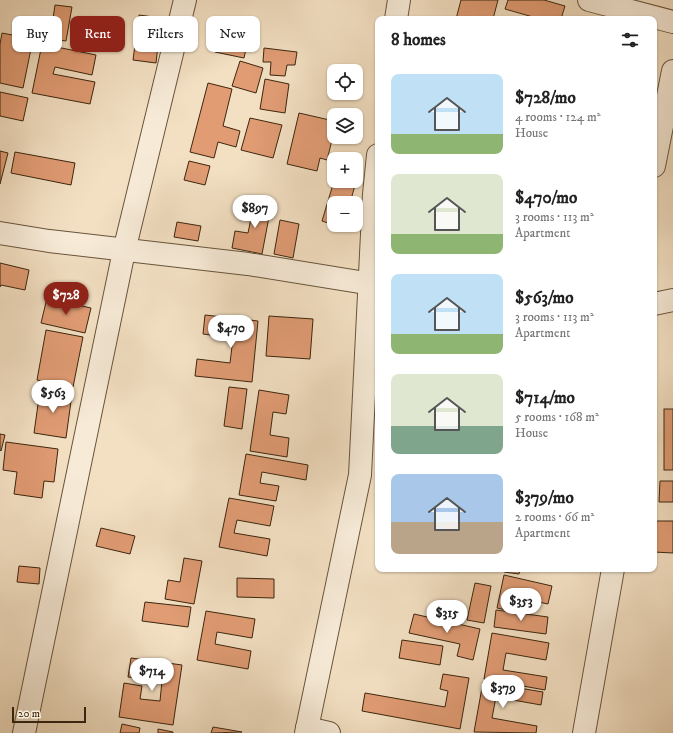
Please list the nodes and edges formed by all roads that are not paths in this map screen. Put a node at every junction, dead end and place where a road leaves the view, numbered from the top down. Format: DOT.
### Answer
graph roads {
  1 [pos="185,0"];
  2 [pos="399,0"];
  3 [pos="589,0"];
  4 [pos="396,16"];
  5 [pos="650,16"];
  6 [pos="657,18"];
  7 [pos="673,22"];
  8 [pos="673,71"];
  9 [pos="657,151"];
  10 [pos="375,184"];
  11 [pos="0,232"];
  12 [pos="124,251"];
  13 [pos="374,285"];
  14 [pos="673,300"];
  15 [pos="657,303"];
  16 [pos="612,572"];
  17 [pos="306,731"];
  18 [pos="24,733"];
  19 [pos="329,733"];
  20 [pos="584,733"];
  1 -- 12 [label="street"];
  2 -- 4 [label="street"];
  3 -- 5 [label="street"];
  6 -- 7 [label="street"];
  8 -- 9 [label="street"];
  10 -- 13 [label="street"];
  11 -- 12 [label="street"];
  12 -- 13 [label="street"];
  12 -- 18 [label="street"];
  13 -- 17 [label="street"];
  14 -- 15 [label="street"];
  16 -- 20 [label="street"];
  17 -- 19 [label="street"];
}
